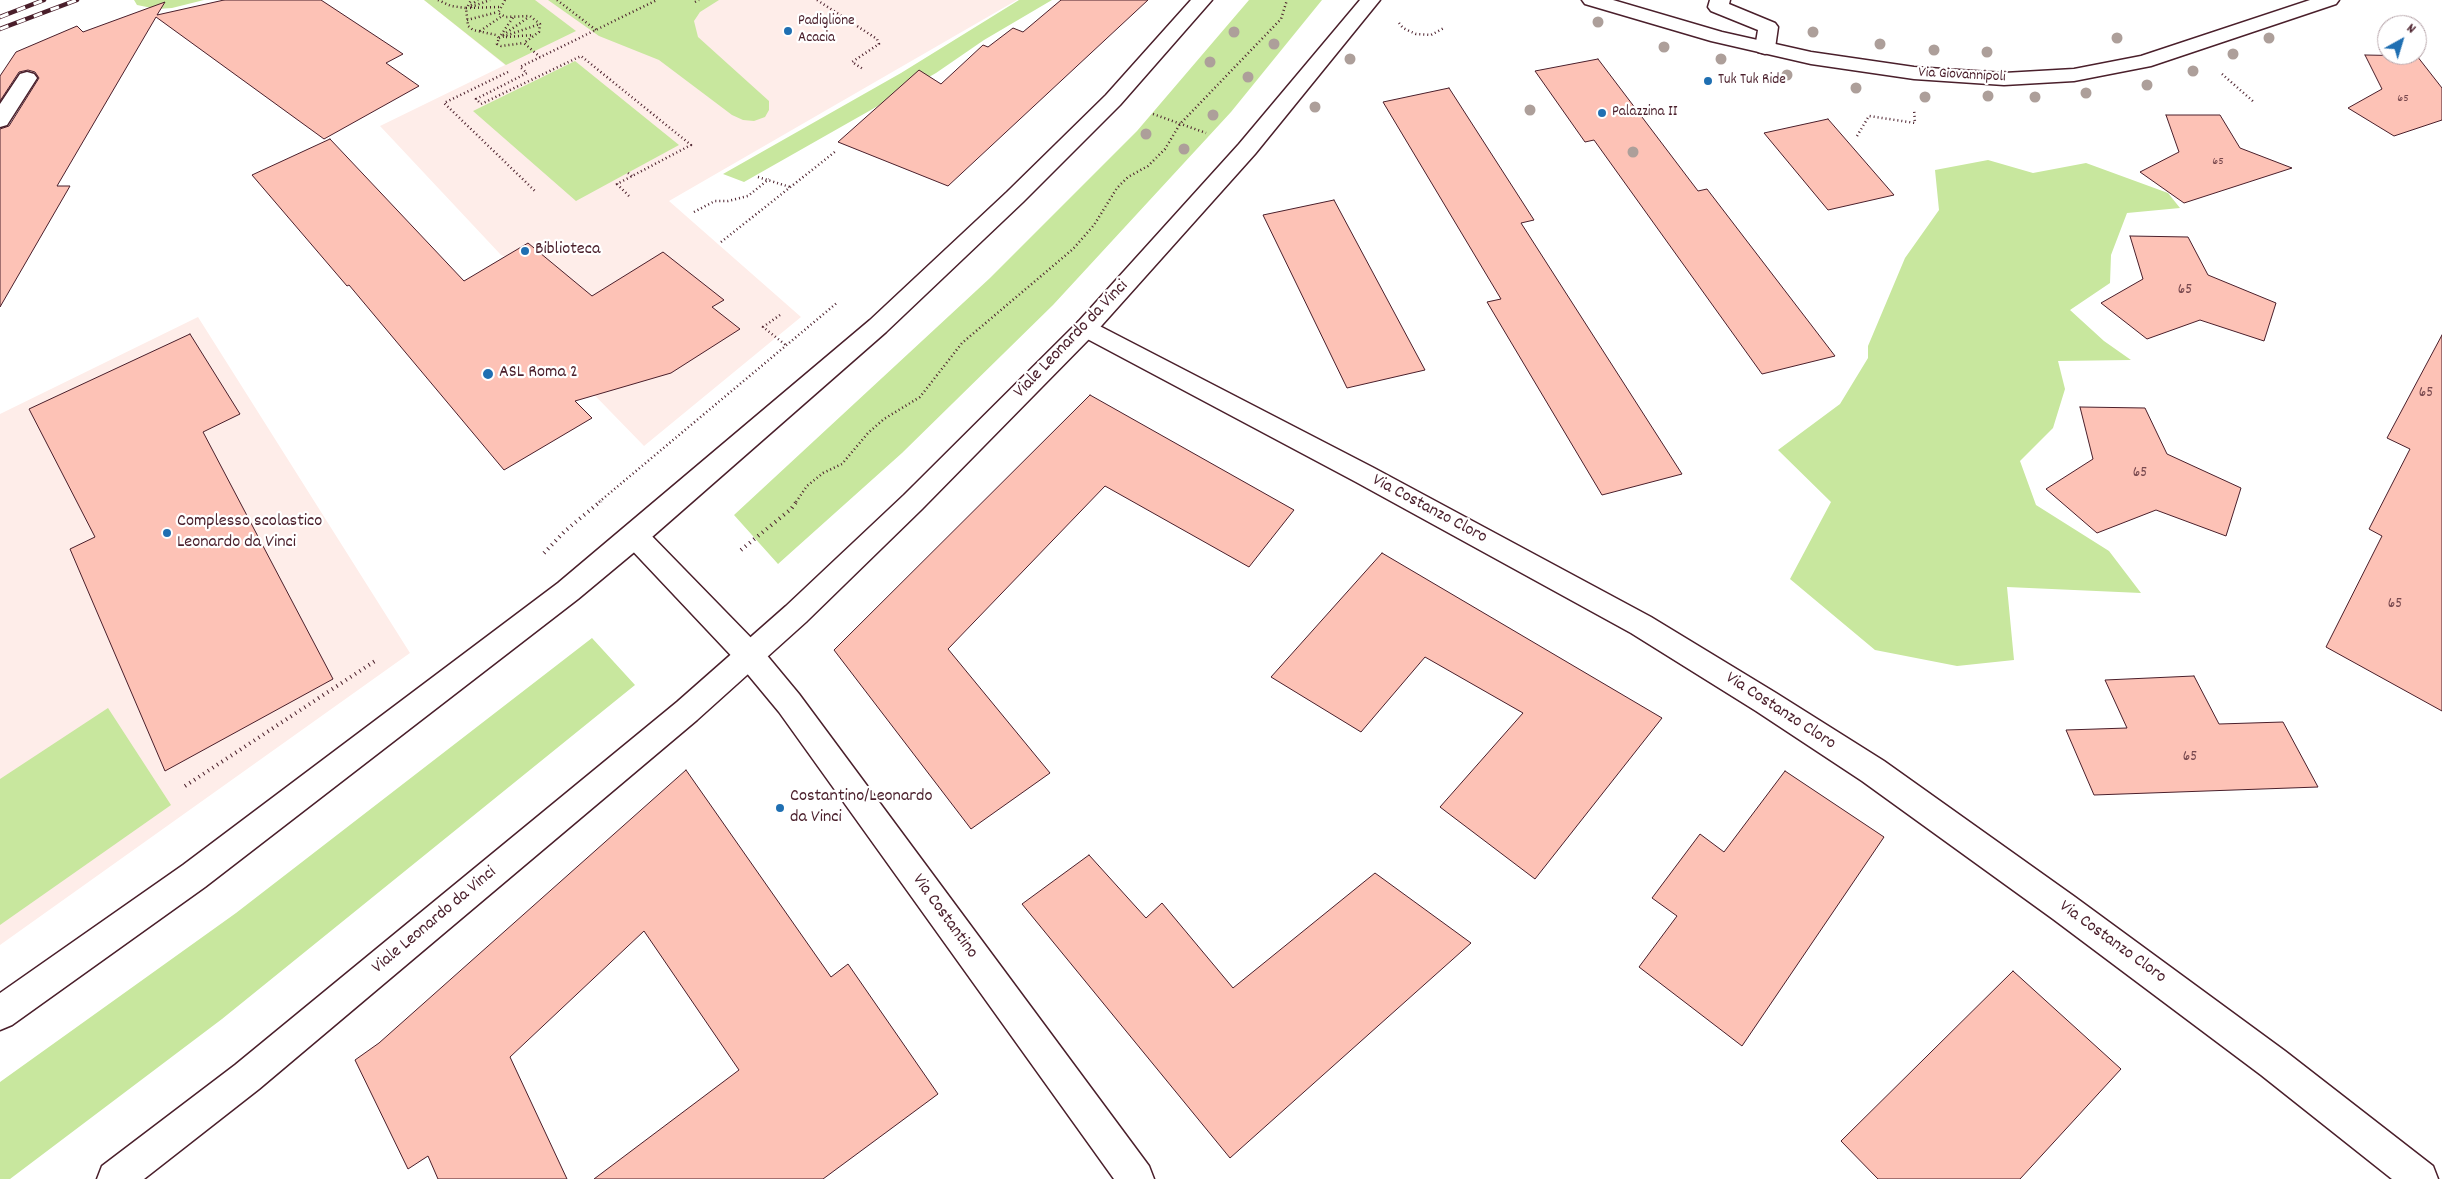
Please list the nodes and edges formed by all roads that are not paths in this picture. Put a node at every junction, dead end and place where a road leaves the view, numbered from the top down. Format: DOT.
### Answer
graph roads {
  1 [pos="1202,0"];
  2 [pos="1370,0"];
  3 [pos="1592,0"];
  4 [pos="1720,0"];
  5 [pos="2328,0"];
  6 [pos="1765,48"];
  7 [pos="27,78"];
  8 [pos="0,120"];
  9 [pos="1086,328"];
  10 [pos="635,536"];
  11 [pos="750,656"];
  12 [pos="0,1013"];
  13 [pos="115,1179"];
  14 [pos="1136,1179"];
  15 [pos="2420,1179"];
  1 -- 10 [label="street"];
  2 -- 9 [label="street, Viale Leonardo da Vinci"];
  3 -- 6 [label="street, Via Giovannipoli"];
  4 -- 6 [label="street"];
  5 -- 6 [label="street, Via Giovannipoli"];
  7 -- 8 [label="street"];
  9 -- 11 [label="street, Viale Leonardo da Vinci"];
  9 -- 15 [label="street, Via Costanzo Cloro"];
  10 -- 11 [label="street"];
  10 -- 12 [label="street"];
  11 -- 13 [label="street, Viale Leonardo da Vinci"];
  11 -- 14 [label="street, Via Costantino"];
}
